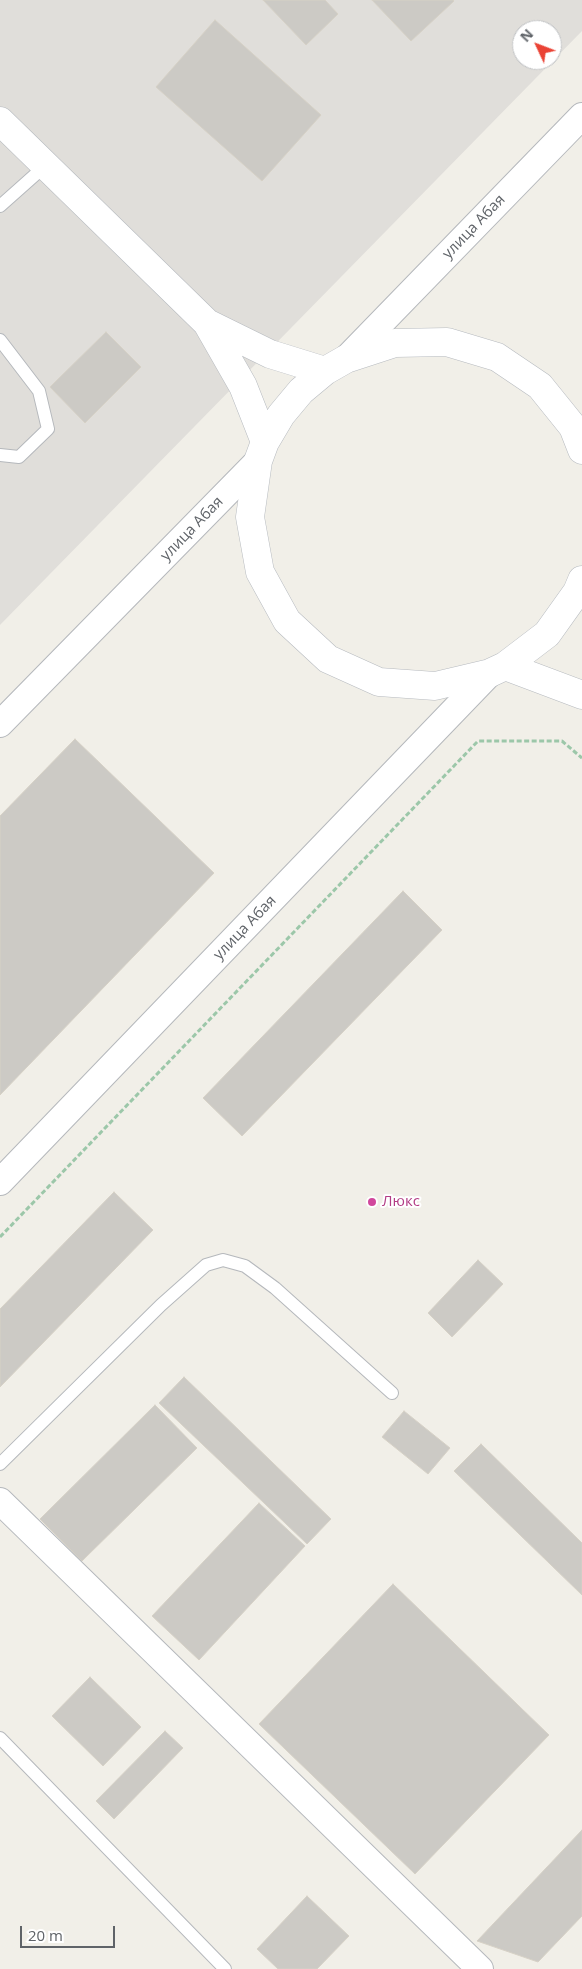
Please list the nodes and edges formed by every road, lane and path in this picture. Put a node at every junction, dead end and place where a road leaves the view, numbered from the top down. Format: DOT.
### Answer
graph roads {
  1 [pos="582,116"];
  2 [pos="0,121"];
  3 [pos="46,166"];
  4 [pos="0,206"];
  5 [pos="207,323"];
  6 [pos="0,340"];
  7 [pos="335,365"];
  8 [pos="582,450"];
  9 [pos="262,452"];
  10 [pos="0,455"];
  11 [pos="580,592"];
  12 [pos="498,670"];
  13 [pos="582,695"];
  14 [pos="0,724"];
  15 [pos="582,758"];
  16 [pos="0,1182"];
  17 [pos="0,1237"];
  18 [pos="392,1393"];
  19 [pos="0,1464"];
  20 [pos="0,1500"];
  21 [pos="0,1738"];
  22 [pos="225,1969"];
  23 [pos="480,1969"];
  1 -- 7 [label="street, улица Абая"];
  2 -- 3 [label="street"];
  3 -- 4 [label="lane"];
  3 -- 5 [label="street"];
  5 -- 7 [label="street"];
  5 -- 9 [label="street"];
  6 -- 10 [label="lane"];
  7 -- 8 [label="street"];
  7 -- 9 [label="street"];
  9 -- 12 [label="street"];
  9 -- 14 [label="street, улица Абая"];
  11 -- 12 [label="street"];
  12 -- 13 [label="street"];
  12 -- 16 [label="street, улица Абая"];
  15 -- 17 [label="path"];
  18 -- 19 [label="lane"];
  20 -- 23 [label="street"];
  21 -- 22 [label="lane"];
}
